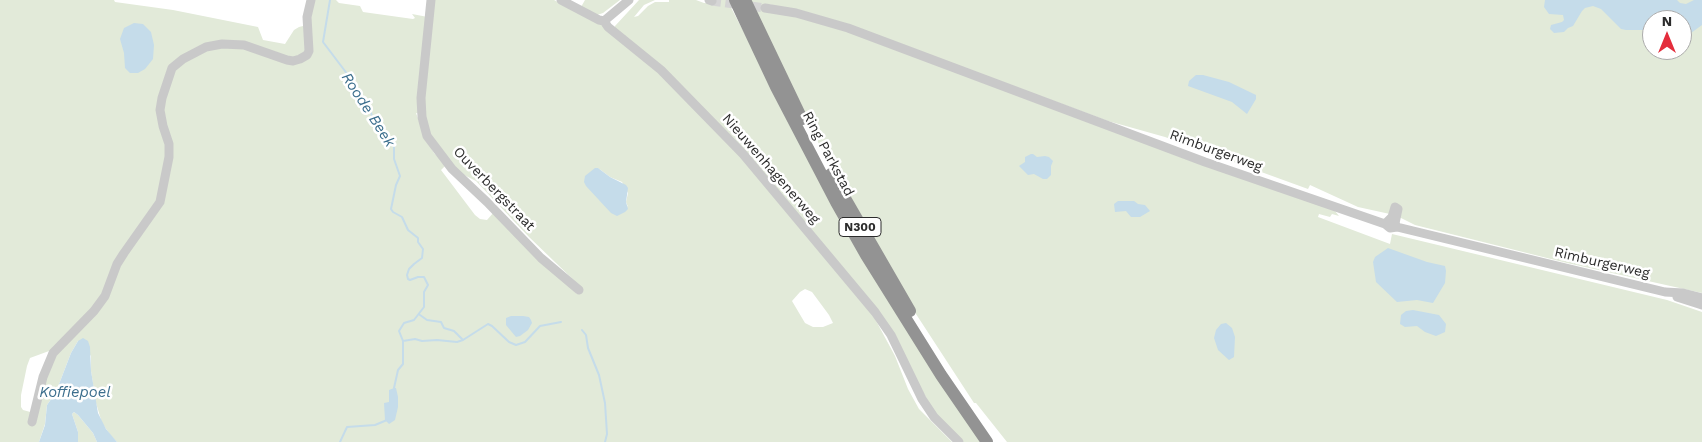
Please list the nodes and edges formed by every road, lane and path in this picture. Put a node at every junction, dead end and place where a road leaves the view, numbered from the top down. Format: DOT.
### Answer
graph roads {
  1 [pos="312,0"];
  2 [pos="431,0"];
  3 [pos="561,0"];
  4 [pos="629,0"];
  5 [pos="735,0"];
  6 [pos="745,0"];
  7 [pos="765,8"];
  8 [pos="604,21"];
  9 [pos="1385,224"];
  10 [pos="1397,227"];
  11 [pos="579,290"];
  12 [pos="1665,292"];
  13 [pos="1702,298"];
  14 [pos="1702,306"];
  15 [pos="32,422"];
  16 [pos="959,442"];
  17 [pos="987,442"];
  18 [pos="996,442"];
  1 -- 15 [label="street"];
  2 -- 11 [label="street, Ouverbergstraat"];
  3 -- 8 [label="street, Nieuwenhagenerweg"];
  4 -- 8 [label="street"];
  5 -- 17 [label="highway, Ring Parkstad / N300"];
  6 -- 18 [label="highway, Ring Parkstad / N300"];
  7 -- 9 [label="street, Rimburgerweg"];
  8 -- 16 [label="street, Nieuwenhagenerweg"];
  9 -- 10 [label="street, Rimburgerweg"];
  9 -- 10 [label="street"];
  10 -- 12 [label="street, Rimburgerweg"];
  12 -- 13 [label="street, Rimburgerweg"];
  12 -- 14 [label="street, Rimburgerweg"];
}
